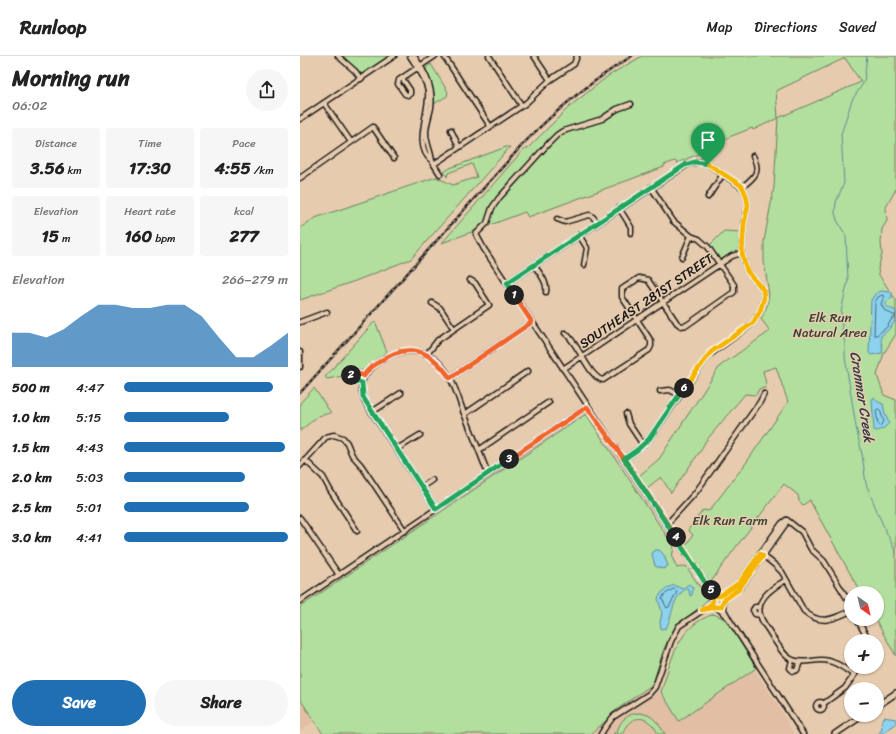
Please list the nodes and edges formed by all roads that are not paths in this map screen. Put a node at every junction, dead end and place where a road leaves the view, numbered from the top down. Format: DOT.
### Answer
graph roads {
  1 [pos="338,56"];
  2 [pos="394,56"];
  3 [pos="410,56"];
  4 [pos="414,56"];
  5 [pos="435,56"];
  6 [pos="444,56"];
  7 [pos="489,56"];
  8 [pos="534,56"];
  9 [pos="577,57"];
  10 [pos="419,67"];
  11 [pos="402,78"];
  12 [pos="361,79"];
  13 [pos="550,80"];
  14 [pos="324,103"];
  15 [pos="631,104"];
  16 [pos="522,106"];
  17 [pos="300,119"];
  18 [pos="490,126"];
  19 [pos="451,130"];
  20 [pos="351,142"];
  21 [pos="459,147"];
  22 [pos="753,156"];
  23 [pos="394,158"];
  24 [pos="433,162"];
  25 [pos="440,174"];
  26 [pos="723,174"];
  27 [pos="300,178"];
  28 [pos="742,186"];
  29 [pos="651,187"];
  30 [pos="708,197"];
  31 [pos="619,208"];
  32 [pos="557,219"];
  33 [pos="598,223"];
  34 [pos="631,233"];
  35 [pos="579,235"];
  36 [pos="691,236"];
  37 [pos="742,253"];
  38 [pos="682,257"];
  39 [pos="720,264"];
  40 [pos="534,265"];
  41 [pos="584,265"];
  42 [pos="470,280"];
  43 [pos="507,283"];
  44 [pos="546,292"];
  45 [pos="663,302"];
  46 [pos="432,303"];
  47 [pos="327,312"];
  48 [pos="637,320"];
  49 [pos="300,322"];
  50 [pos="532,322"];
  51 [pos="454,329"];
  52 [pos="565,333"];
  53 [pos="300,352"];
  54 [pos="427,354"];
  55 [pos="582,356"];
  56 [pos="300,367"];
  57 [pos="563,369"];
  58 [pos="528,372"];
  59 [pos="364,376"];
  60 [pos="450,378"];
  61 [pos="362,383"];
  62 [pos="660,391"];
  63 [pos="401,393"];
  64 [pos="764,394"];
  65 [pos="679,395"];
  66 [pos="549,402"];
  67 [pos="587,407"];
  68 [pos="372,412"];
  69 [pos="465,414"];
  70 [pos="626,414"];
  71 [pos="420,435"];
  72 [pos="643,445"];
  73 [pos="397,449"];
  74 [pos="479,450"];
  75 [pos="624,459"];
  76 [pos="305,460"];
  77 [pos="300,466"];
  78 [pos="488,474"];
  79 [pos="432,480"];
  80 [pos="422,487"];
  81 [pos="436,509"];
  82 [pos="300,518"];
  83 [pos="667,524"];
  84 [pos="357,531"];
  85 [pos="404,531"];
  86 [pos="761,555"];
  87 [pos="338,575"];
  88 [pos="786,580"];
  89 [pos="844,594"];
  90 [pos="717,597"];
  91 [pos="300,601"];
  92 [pos="723,603"];
  93 [pos="715,606"];
  94 [pos="844,614"];
  95 [pos="729,619"];
  96 [pos="792,660"];
  97 [pos="800,662"];
  98 [pos="854,675"];
  99 [pos="896,693"];
  100 [pos="884,701"];
  101 [pos="823,704"];
  102 [pos="853,722"];
  103 [pos="601,734"];
  104 [pos="803,734"];
  105 [pos="835,734"];
  1 -- 12 [label="street"];
  2 -- 12 [label="street"];
  3 -- 10 [label="street"];
  4 -- 10 [label="street"];
  5 -- 10 [label="street"];
  6 -- 18 [label="street"];
  7 -- 16 [label="street"];
  8 -- 13 [label="street"];
  9 -- 13 [label="street"];
  10 -- 11 [label="street"];
  10 -- 24 [label="street"];
  12 -- 14 [label="street"];
  13 -- 16 [label="street"];
  14 -- 17 [label="street"];
  14 -- 20 [label="street"];
  15 -- 43 [label="street"];
  16 -- 18 [label="street"];
  18 -- 21 [label="street"];
  19 -- 21 [label="street"];
  20 -- 23 [label="street"];
  20 -- 27 [label="street"];
  21 -- 24 [label="street"];
  22 -- 28 [label="street"];
  24 -- 25 [label="street"];
  26 -- 28 [label="street"];
  26 -- 29 [label="street"];
  26 -- 30 [label="street"];
  28 -- 37 [label="street"];
  29 -- 31 [label="street"];
  29 -- 36 [label="street"];
  31 -- 33 [label="street"];
  31 -- 34 [label="street"];
  32 -- 33 [label="street"];
  33 -- 35 [label="street"];
  35 -- 40 [label="street"];
  35 -- 41 [label="street"];
  36 -- 38 [label="street"];
  36 -- 39 [label="street"];
  37 -- 39 [label="street, SOUTHEAST 281ST STREET"];
  37 -- 65 [label="street"];
  39 -- 45 [label="street, SOUTHEAST 281ST STREET"];
  39 -- 45 [label="street"];
  40 -- 43 [label="street"];
  40 -- 44 [label="street"];
  42 -- 51 [label="street"];
  43 -- 50 [label="street"];
  45 -- 48 [label="street, SOUTHEAST 281ST STREET"];
  45 -- 48 [label="street"];
  46 -- 51 [label="street"];
  47 -- 49 [label="street"];
  48 -- 55 [label="street, SOUTHEAST 281ST STREET"];
  48 -- 55 [label="street"];
  50 -- 57 [label="street"];
  50 -- 60 [label="street"];
  51 -- 54 [label="street"];
  52 -- 55 [label="street"];
  53 -- 56 [label="street"];
  54 -- 59 [label="street"];
  54 -- 60 [label="street"];
  55 -- 57 [label="street, SOUTHEAST 281ST STREET"];
  57 -- 67 [label="street"];
  58 -- 69 [label="street"];
  59 -- 61 [label="street"];
  59 -- 61 [label="street"];
  60 -- 69 [label="street"];
  61 -- 68 [label="street"];
  62 -- 65 [label="street"];
  63 -- 68 [label="street"];
  64 -- 83 [label="street"];
  65 -- 72 [label="street"];
  66 -- 74 [label="street"];
  67 -- 75 [label="street"];
  67 -- 78 [label="street"];
  68 -- 73 [label="street"];
  69 -- 74 [label="street"];
  70 -- 72 [label="street"];
  71 -- 73 [label="street"];
  72 -- 75 [label="street"];
  73 -- 80 [label="street"];
  74 -- 78 [label="street"];
  75 -- 83 [label="street"];
  76 -- 77 [label="street"];
  76 -- 84 [label="street"];
  76 -- 85 [label="street"];
  78 -- 81 [label="street"];
  79 -- 80 [label="street"];
  80 -- 81 [label="street"];
  81 -- 85 [label="street"];
  82 -- 87 [label="street"];
  83 -- 90 [label="street"];
  85 -- 87 [label="street"];
  86 -- 88 [label="street"];
  86 -- 89 [label="street"];
  86 -- 90 [label="street"];
  86 -- 92 [label="street"];
  87 -- 91 [label="street"];
  88 -- 94 [label="street"];
  88 -- 96 [label="street"];
  90 -- 92 [label="street"];
  90 -- 93 [label="street"];
  92 -- 93 [label="street"];
  92 -- 95 [label="street"];
  93 -- 95 [label="street"];
  93 -- 103 [label="street"];
  95 -- 104 [label="street"];
  96 -- 97 [label="street"];
  96 -- 97 [label="street"];
  97 -- 98 [label="street"];
  98 -- 101 [label="street"];
  99 -- 100 [label="main road"];
  102 -- 105 [label="main road"];
}
